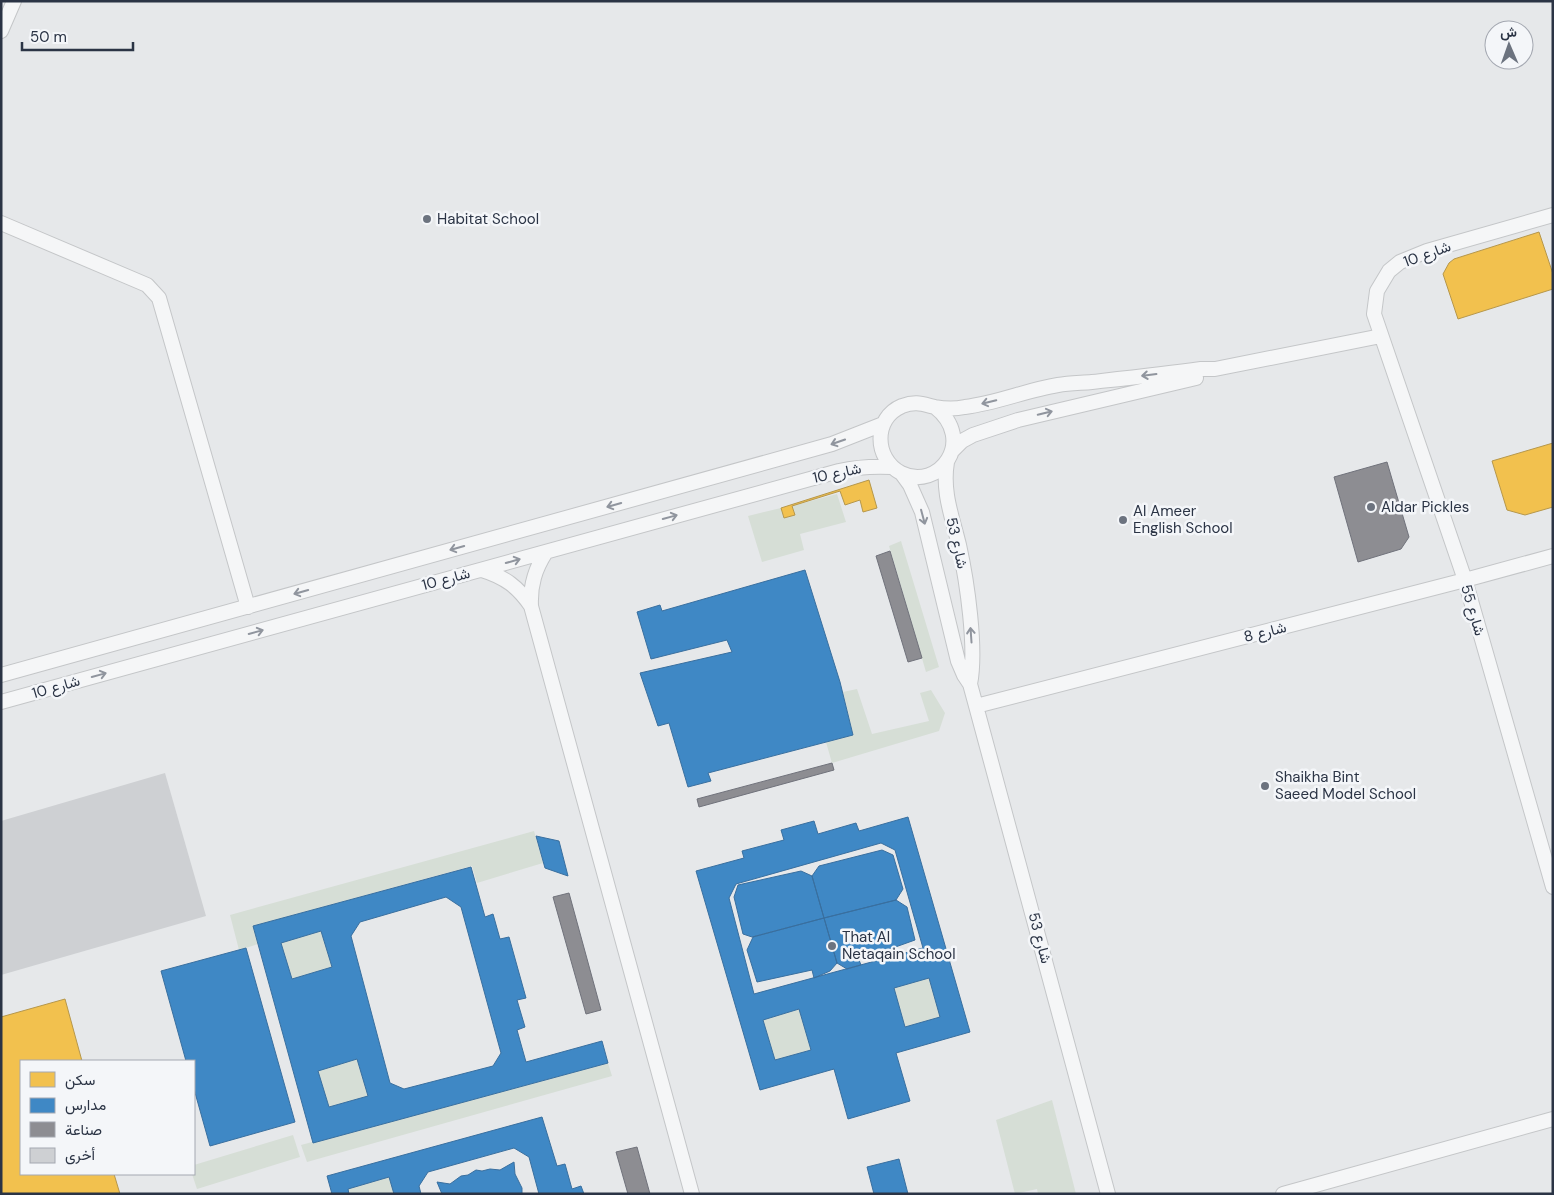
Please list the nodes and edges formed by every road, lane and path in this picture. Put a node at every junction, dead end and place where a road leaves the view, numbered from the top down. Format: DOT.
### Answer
graph roads {
  1 [pos="14,1"];
  2 [pos="1,31"];
  3 [pos="1553,215"];
  4 [pos="1,223"];
  5 [pos="1381,336"];
  6 [pos="1215,369"];
  7 [pos="1089,382"];
  8 [pos="1093,402"];
  9 [pos="935,407"];
  10 [pos="883,424"];
  11 [pos="950,456"];
  12 [pos="897,470"];
  13 [pos="546,552"];
  14 [pos="1553,556"];
  15 [pos="482,570"];
  16 [pos="1465,580"];
  17 [pos="531,606"];
  18 [pos="248,607"];
  19 [pos="1,675"];
  20 [pos="970,684"];
  21 [pos="1,702"];
  22 [pos="976,706"];
  23 [pos="1553,887"];
  24 [pos="1553,1120"];
  25 [pos="692,1194"];
  26 [pos="1108,1194"];
  27 [pos="1284,1194"];
  1 -- 2 [label="street"];
  3 -- 5 [label="street, شارع 10"];
  4 -- 18 [label="street"];
  5 -- 6 [label="street"];
  5 -- 16 [label="street, شارع 55"];
  6 -- 7 [label="street, one-way"];
  6 -- 8 [label="street"];
  7 -- 8 [label="street"];
  7 -- 9 [label="street, one-way"];
  11 -- 8 [label="street, one-way"];
  9 -- 10 [label="street"];
  9 -- 11 [label="street"];
  10 -- 12 [label="street"];
  10 -- 18 [label="street, شارع 10, one-way"];
  11 -- 12 [label="street"];
  20 -- 11 [label="street, شارع 53, one-way"];
  13 -- 12 [label="street, شارع 10, one-way"];
  12 -- 20 [label="street, شارع 53, one-way"];
  15 -- 13 [label="street, شارع 10, one-way"];
  13 -- 17 [label="street"];
  14 -- 16 [label="street, شارع 8"];
  15 -- 17 [label="street"];
  21 -- 15 [label="street, شارع 10, one-way"];
  16 -- 22 [label="street, شارع 8"];
  16 -- 23 [label="street, شارع 55"];
  17 -- 25 [label="street"];
  18 -- 19 [label="street, شارع 10"];
  20 -- 22 [label="street, شارع 53"];
  22 -- 26 [label="street, شارع 53"];
  24 -- 27 [label="street"];
}
